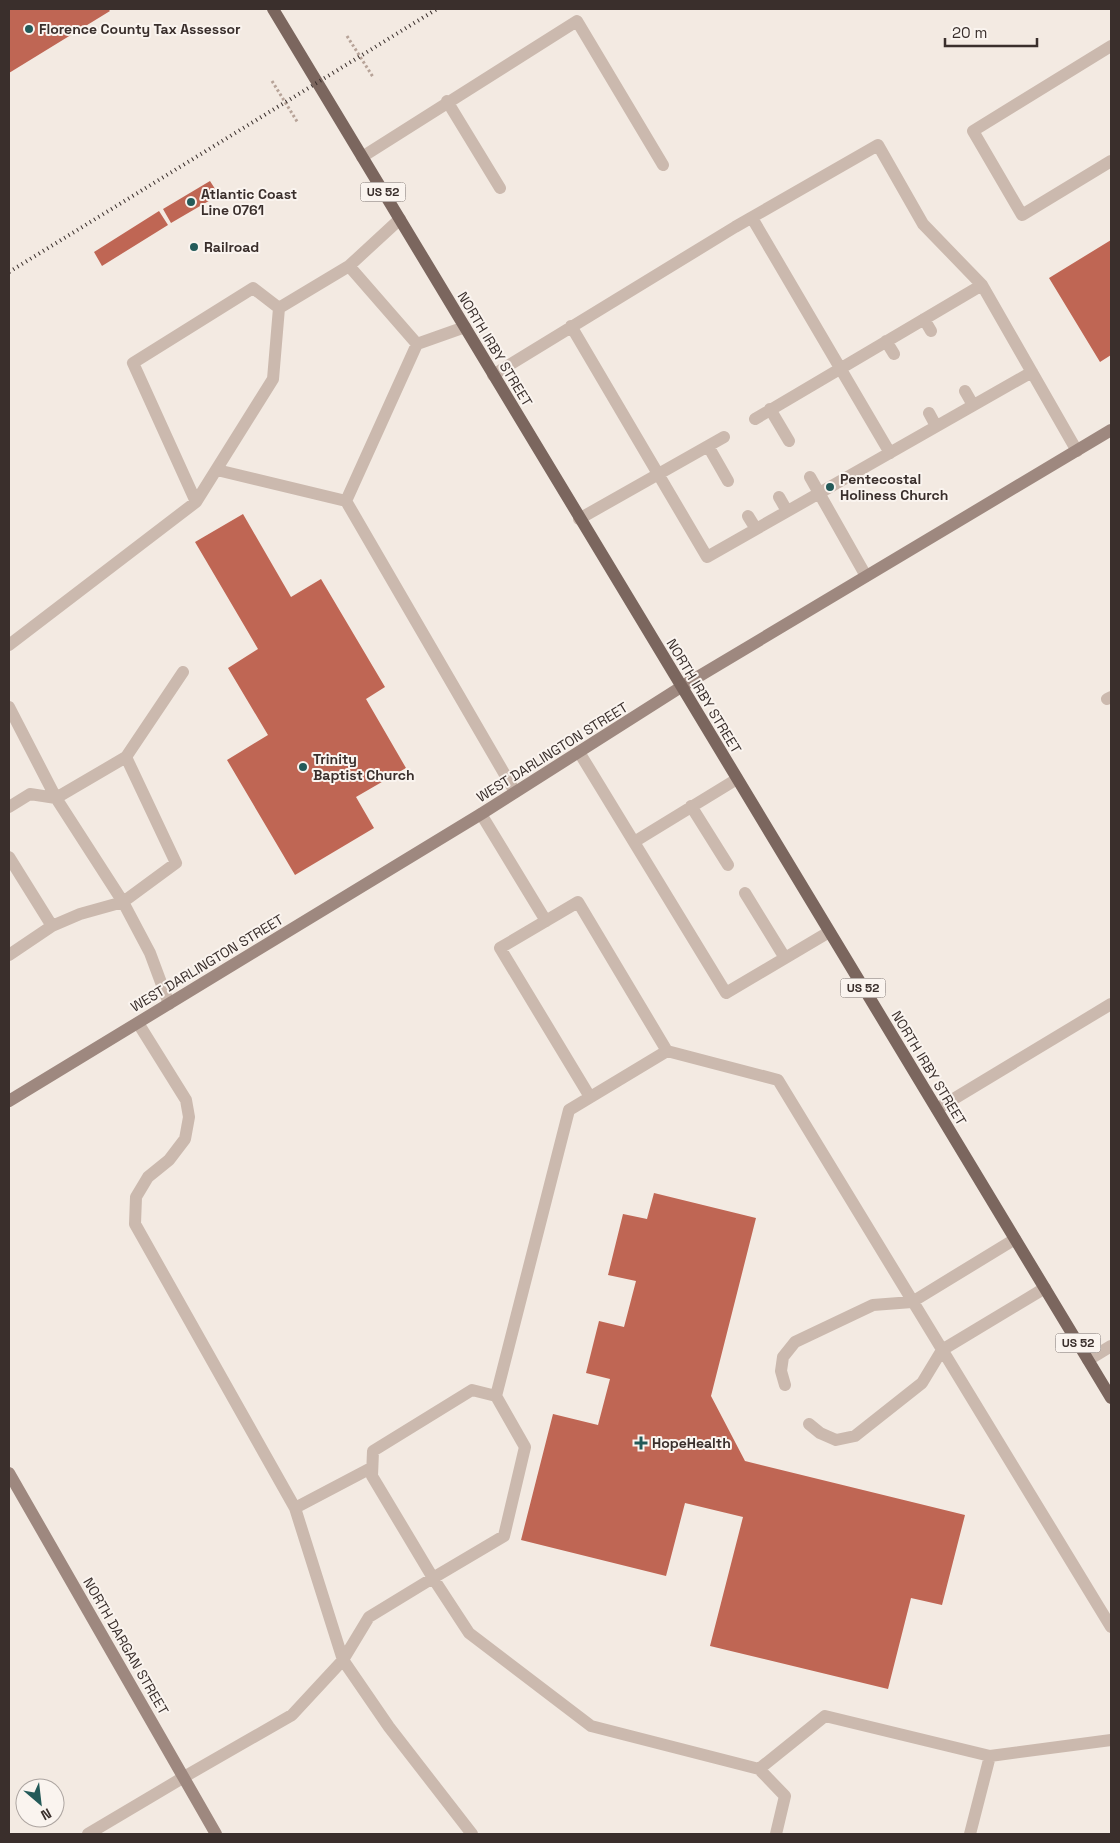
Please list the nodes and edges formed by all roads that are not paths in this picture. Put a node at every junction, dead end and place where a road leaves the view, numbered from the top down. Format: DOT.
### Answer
graph roads {
  1 [pos="273,9"];
  2 [pos="1111,46"];
  3 [pos="447,101"];
  4 [pos="362,157"];
  5 [pos="1111,161"];
  6 [pos="663,165"];
  7 [pos="500,188"];
  8 [pos="752,218"];
  9 [pos="400,219"];
  10 [pos="349,266"];
  11 [pos="982,285"];
  12 [pos="280,308"];
  13 [pos="924,319"];
  14 [pos="571,326"];
  15 [pos="465,327"];
  16 [pos="931,331"];
  17 [pos="886,341"];
  18 [pos="417,344"];
  19 [pos="894,354"];
  20 [pos="840,368"];
  21 [pos="1032,372"];
  22 [pos="493,375"];
  23 [pos="965,391"];
  24 [pos="973,406"];
  25 [pos="770,409"];
  26 [pos="929,413"];
  27 [pos="755,419"];
  28 [pos="936,426"];
  29 [pos="1111,430"];
  30 [pos="724,437"];
  31 [pos="789,441"];
  32 [pos="708,446"];
  33 [pos="1077,451"];
  34 [pos="890,453"];
  35 [pos="217,470"];
  36 [pos="659,475"];
  37 [pos="810,477"];
  38 [pos="728,481"];
  39 [pos="819,493"];
  40 [pos="779,497"];
  41 [pos="346,501"];
  42 [pos="196,502"];
  43 [pos="787,511"];
  44 [pos="748,516"];
  45 [pos="579,520"];
  46 [pos="756,529"];
  47 [pos="866,576"];
  48 [pos="9,645"];
  49 [pos="183,672"];
  50 [pos="681,688"];
  51 [pos="9,707"];
  52 [pos="579,752"];
  53 [pos="126,757"];
  54 [pos="737,778"];
  55 [pos="515,792"];
  56 [pos="56,798"];
  57 [pos="692,806"];
  58 [pos="9,807"];
  59 [pos="482,814"];
  60 [pos="634,842"];
  61 [pos="9,857"];
  62 [pos="728,865"];
  63 [pos="744,893"];
  64 [pos="123,902"];
  65 [pos="546,921"];
  66 [pos="52,926"];
  67 [pos="829,932"];
  68 [pos="9,955"];
  69 [pos="784,958"];
  70 [pos="169,1004"];
  71 [pos="1111,1004"];
  72 [pos="138,1023"];
  73 [pos="667,1051"];
  74 [pos="590,1097"];
  75 [pos="9,1101"];
  76 [pos="937,1109"];
  77 [pos="1015,1239"];
  78 [pos="1045,1288"];
  79 [pos="912,1302"];
  80 [pos="1111,1346"];
  81 [pos="942,1350"];
  82 [pos="1088,1360"];
  83 [pos="785,1385"];
  84 [pos="496,1396"];
  85 [pos="1111,1398"];
  86 [pos="809,1424"];
  87 [pos="372,1468"];
  88 [pos="9,1473"];
  89 [pos="295,1508"];
  90 [pos="434,1578"];
  91 [pos="1111,1627"];
  92 [pos="343,1660"];
  93 [pos="1111,1740"];
  94 [pos="990,1756"];
  95 [pos="759,1769"];
  96 [pos="184,1777"];
  97 [pos="88,1834"];
  98 [pos="216,1834"];
  99 [pos="472,1834"];
  100 [pos="776,1834"];
  101 [pos="970,1834"];
  1 -- 4 [label="main road, NORTH IRBY STREET / US 52"];
  2 -- 5 [label="street"];
  3 -- 4 [label="street"];
  3 -- 6 [label="street"];
  3 -- 7 [label="street"];
  4 -- 9 [label="main road, NORTH IRBY STREET / US 52"];
  8 -- 11 [label="street"];
  8 -- 14 [label="street"];
  8 -- 20 [label="street"];
  9 -- 10 [label="street"];
  9 -- 15 [label="main road, NORTH IRBY STREET / US 52"];
  10 -- 12 [label="street"];
  10 -- 18 [label="street"];
  11 -- 13 [label="street"];
  11 -- 21 [label="street"];
  12 -- 35 [label="street"];
  12 -- 42 [label="street"];
  13 -- 16 [label="street"];
  13 -- 17 [label="street"];
  14 -- 22 [label="street"];
  14 -- 36 [label="street"];
  15 -- 18 [label="street"];
  15 -- 22 [label="main road, NORTH IRBY STREET / US 52"];
  17 -- 19 [label="street"];
  17 -- 20 [label="street"];
  18 -- 41 [label="street"];
  20 -- 25 [label="street"];
  20 -- 34 [label="street"];
  21 -- 24 [label="street"];
  21 -- 33 [label="street"];
  22 -- 45 [label="main road, NORTH IRBY STREET / US 52"];
  23 -- 24 [label="street"];
  24 -- 28 [label="street"];
  25 -- 27 [label="street"];
  25 -- 31 [label="street"];
  26 -- 28 [label="street"];
  28 -- 34 [label="street"];
  29 -- 33 [label="main road, WEST DARLINGTON STREET"];
  30 -- 32 [label="street"];
  32 -- 36 [label="street"];
  32 -- 38 [label="street"];
  33 -- 47 [label="main road, WEST DARLINGTON STREET"];
  34 -- 39 [label="street"];
  35 -- 41 [label="street"];
  35 -- 42 [label="street"];
  36 -- 45 [label="street"];
  36 -- 46 [label="street"];
  37 -- 39 [label="street"];
  39 -- 43 [label="street"];
  39 -- 47 [label="street"];
  40 -- 43 [label="street"];
  41 -- 55 [label="street"];
  42 -- 48 [label="street"];
  43 -- 46 [label="street"];
  44 -- 46 [label="street"];
  45 -- 50 [label="main road, NORTH IRBY STREET / US 52"];
  47 -- 50 [label="main road, WEST DARLINGTON STREET"];
  49 -- 53 [label="street"];
  50 -- 52 [label="main road, WEST DARLINGTON STREET"];
  50 -- 54 [label="main road, NORTH IRBY STREET / US 52"];
  51 -- 56 [label="street"];
  52 -- 55 [label="main road, WEST DARLINGTON STREET"];
  52 -- 60 [label="street"];
  53 -- 56 [label="street"];
  53 -- 64 [label="street"];
  54 -- 57 [label="street"];
  54 -- 67 [label="main road, NORTH IRBY STREET / US 52"];
  55 -- 59 [label="main road, WEST DARLINGTON STREET"];
  56 -- 58 [label="street"];
  56 -- 64 [label="street"];
  57 -- 60 [label="street"];
  57 -- 62 [label="street"];
  59 -- 65 [label="street"];
  59 -- 70 [label="main road, WEST DARLINGTON STREET"];
  60 -- 69 [label="street"];
  61 -- 66 [label="street"];
  63 -- 69 [label="street"];
  64 -- 66 [label="street"];
  64 -- 70 [label="street"];
  65 -- 73 [label="street"];
  65 -- 74 [label="street"];
  66 -- 68 [label="street"];
  67 -- 69 [label="street"];
  67 -- 76 [label="main road, NORTH IRBY STREET / US 52"];
  70 -- 72 [label="main road, WEST DARLINGTON STREET"];
  71 -- 76 [label="street"];
  72 -- 75 [label="main road, WEST DARLINGTON STREET"];
  72 -- 89 [label="street"];
  73 -- 74 [label="street"];
  73 -- 79 [label="street"];
  74 -- 84 [label="street"];
  76 -- 77 [label="main road, NORTH IRBY STREET / US 52"];
  77 -- 78 [label="main road, NORTH IRBY STREET / US 52"];
  77 -- 79 [label="street"];
  78 -- 81 [label="street"];
  78 -- 82 [label="main road, NORTH IRBY STREET / US 52"];
  79 -- 81 [label="street"];
  79 -- 83 [label="street"];
  80 -- 82 [label="street"];
  81 -- 86 [label="street"];
  81 -- 91 [label="street"];
  82 -- 85 [label="main road, NORTH IRBY STREET / US 52"];
  84 -- 87 [label="street"];
  84 -- 90 [label="street"];
  87 -- 89 [label="street"];
  87 -- 90 [label="street"];
  88 -- 96 [label="main road, NORTH DARGAN STREET"];
  89 -- 92 [label="street"];
  90 -- 92 [label="street"];
  90 -- 95 [label="street"];
  92 -- 96 [label="street"];
  92 -- 99 [label="street"];
  93 -- 94 [label="street"];
  94 -- 95 [label="street"];
  94 -- 101 [label="street"];
  95 -- 100 [label="street"];
  96 -- 97 [label="street"];
  96 -- 98 [label="main road, NORTH DARGAN STREET"];
}
